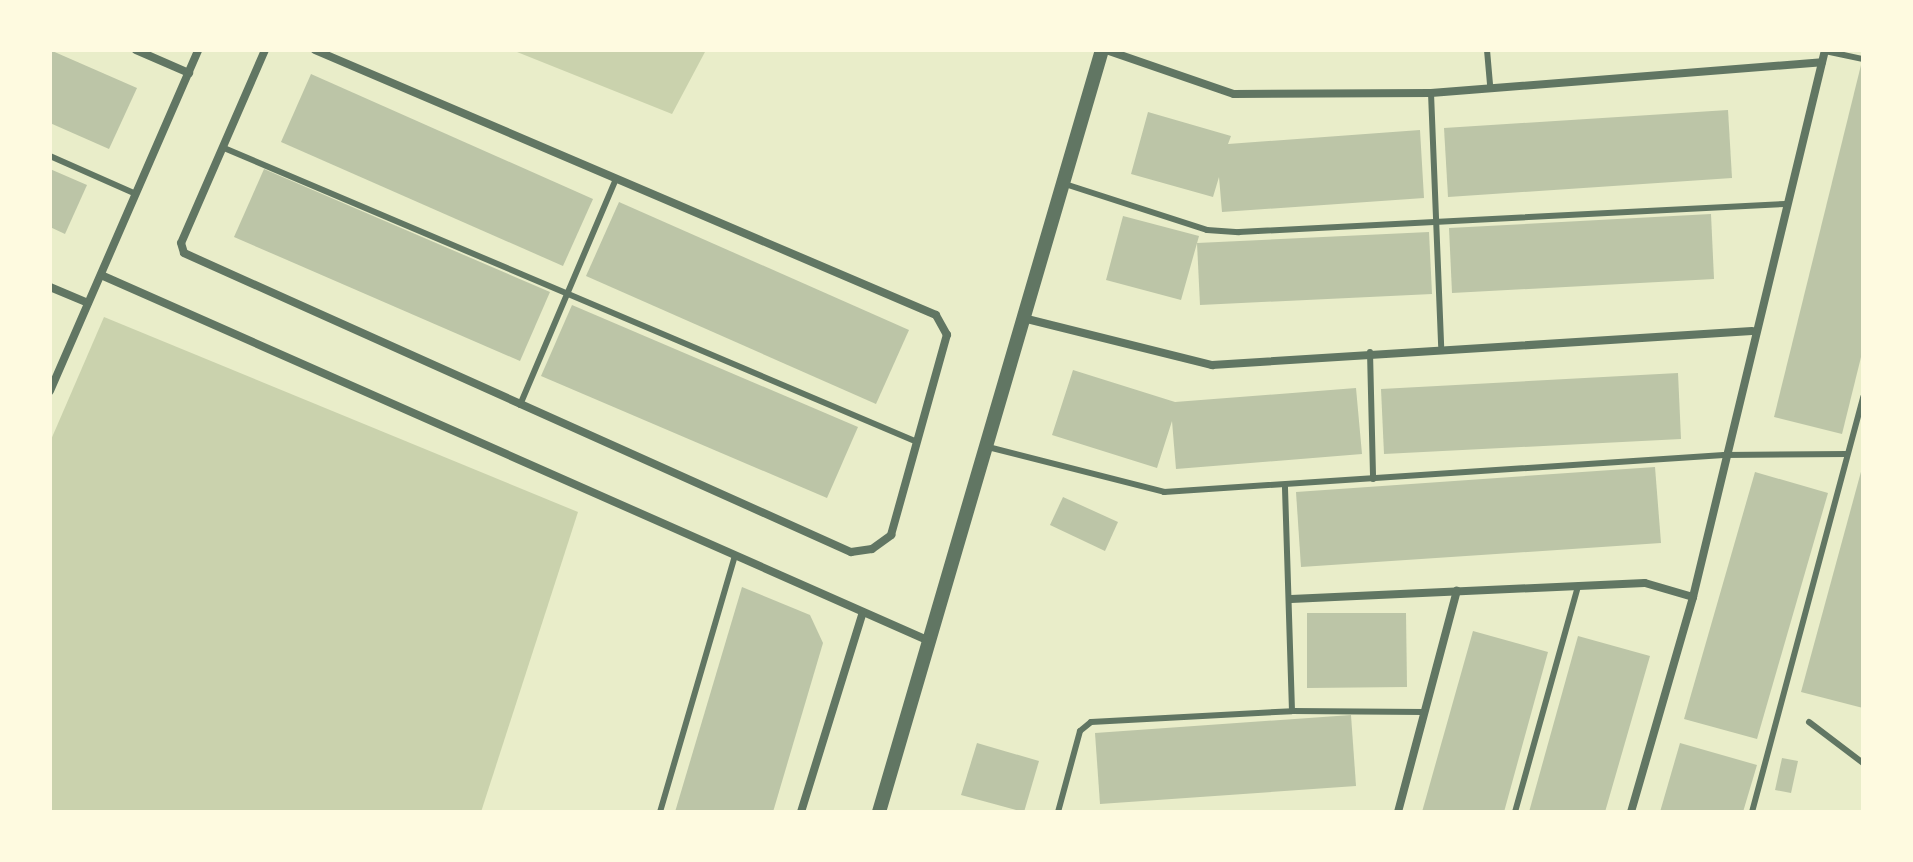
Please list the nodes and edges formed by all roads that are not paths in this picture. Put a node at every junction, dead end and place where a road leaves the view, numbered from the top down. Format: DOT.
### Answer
graph roads {
  1 [pos="136,50"];
  2 [pos="198,50"];
  3 [pos="265,50"];
  4 [pos="315,50"];
  5 [pos="1104,50"];
  6 [pos="1487,50"];
  7 [pos="1825,51"];
  8 [pos="1863,59"];
  9 [pos="1822,62"];
  10 [pos="189,73"];
  11 [pos="1490,88"];
  12 [pos="1431,93"];
  13 [pos="224,148"];
  14 [pos="50,156"];
  15 [pos="616,179"];
  16 [pos="1062,183"];
  17 [pos="136,194"];
  18 [pos="1785,204"];
  19 [pos="1436,222"];
  20 [pos="101,275"];
  21 [pos="50,287"];
  22 [pos="567,294"];
  23 [pos="88,303"];
  24 [pos="1023,318"];
  25 [pos="1752,331"];
  26 [pos="1441,346"];
  27 [pos="1370,352"];
  28 [pos="50,391"];
  29 [pos="1863,397"];
  30 [pos="520,405"];
  31 [pos="917,442"];
  32 [pos="985,446"];
  33 [pos="1847,454"];
  34 [pos="1724,455"];
  35 [pos="1373,479"];
  36 [pos="1285,487"];
  37 [pos="735,556"];
  38 [pos="1578,586"];
  39 [pos="1457,591"];
  40 [pos="1693,597"];
  41 [pos="1291,599"];
  42 [pos="863,612"];
  43 [pos="927,640"];
  44 [pos="1292,711"];
  45 [pos="1424,712"];
  46 [pos="1809,722"];
  47 [pos="1863,763"];
  48 [pos="660,812"];
  49 [pos="801,812"];
  50 [pos="879,812"];
  51 [pos="1058,812"];
  52 [pos="1398,812"];
  53 [pos="1515,812"];
  54 [pos="1631,812"];
  55 [pos="1752,812"];
  1 -- 10 [label="street"];
  2 -- 10 [label="street"];
  3 -- 13 [label="street"];
  4 -- 15 [label="street"];
  5 -- 12 [label="street"];
  5 -- 16 [label="street"];
  6 -- 11 [label="lane"];
  7 -- 8 [label="lane"];
  7 -- 9 [label="street"];
  9 -- 11 [label="street"];
  9 -- 18 [label="street"];
  10 -- 17 [label="street"];
  11 -- 12 [label="street"];
  12 -- 19 [label="lane"];
  13 -- 22 [label="lane"];
  13 -- 30 [label="street"];
  14 -- 17 [label="lane"];
  15 -- 22 [label="lane"];
  15 -- 31 [label="street"];
  16 -- 19 [label="lane"];
  16 -- 24 [label="street"];
  17 -- 20 [label="street"];
  18 -- 19 [label="lane"];
  18 -- 25 [label="street"];
  19 -- 26 [label="lane"];
  20 -- 23 [label="street"];
  20 -- 37 [label="street"];
  21 -- 23 [label="street"];
  22 -- 30 [label="lane"];
  22 -- 31 [label="lane"];
  23 -- 28 [label="street"];
  24 -- 27 [label="street"];
  24 -- 32 [label="street"];
  25 -- 26 [label="street"];
  25 -- 34 [label="street"];
  26 -- 27 [label="street"];
  27 -- 35 [label="lane"];
  29 -- 33 [label="lane"];
  30 -- 31 [label="street"];
  32 -- 36 [label="lane"];
  32 -- 43 [label="street"];
  33 -- 34 [label="lane"];
  33 -- 55 [label="lane"];
  34 -- 35 [label="lane"];
  34 -- 40 [label="street"];
  35 -- 36 [label="lane"];
  36 -- 41 [label="lane"];
  37 -- 42 [label="street"];
  37 -- 48 [label="lane"];
  38 -- 39 [label="street"];
  38 -- 40 [label="street"];
  38 -- 53 [label="lane"];
  39 -- 41 [label="street"];
  39 -- 45 [label="street"];
  40 -- 54 [label="street"];
  41 -- 44 [label="lane"];
  42 -- 43 [label="street"];
  42 -- 49 [label="street"];
  43 -- 50 [label="street"];
  44 -- 45 [label="lane"];
  44 -- 51 [label="lane"];
  45 -- 52 [label="street"];
  46 -- 47 [label="lane"];
}
